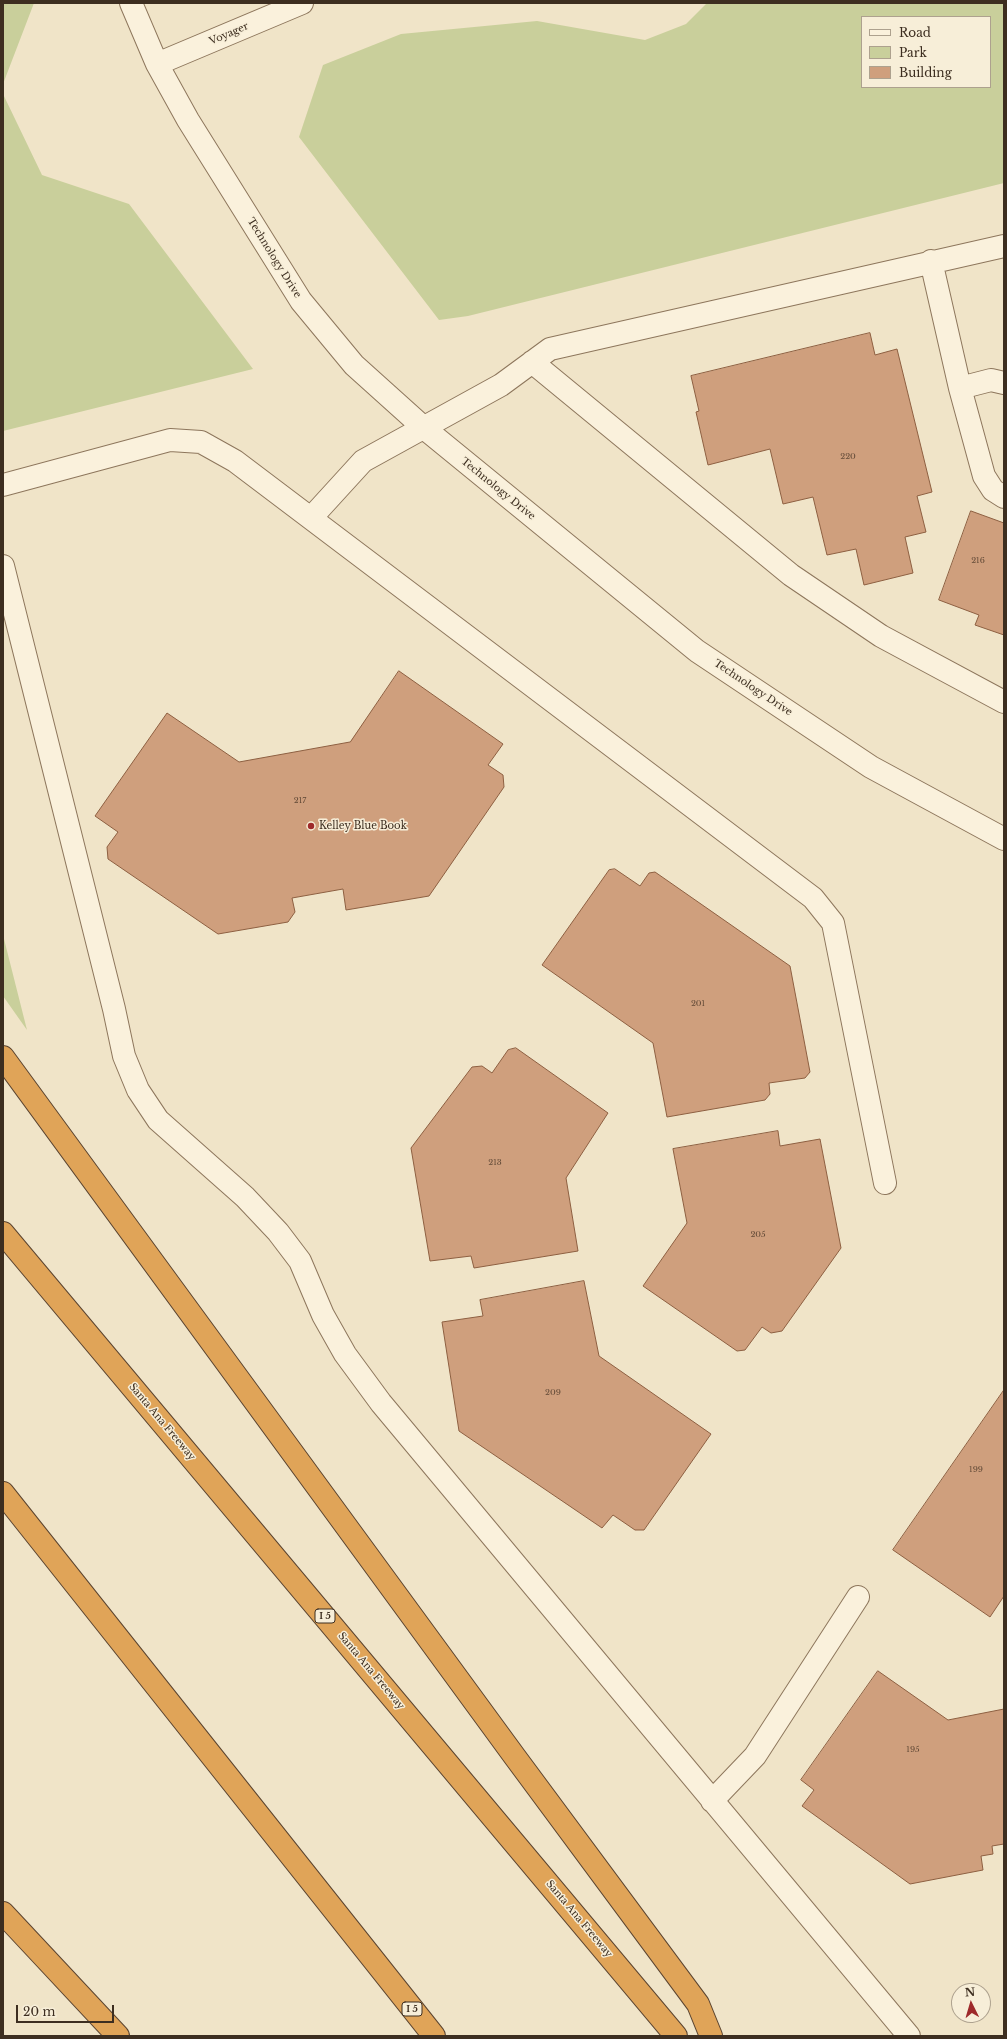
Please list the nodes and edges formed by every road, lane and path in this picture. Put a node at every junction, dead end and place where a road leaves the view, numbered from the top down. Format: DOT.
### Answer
graph roads {
  1 [pos="131,3"];
  2 [pos="302,3"];
  3 [pos="157,64"];
  4 [pos="1004,246"];
  5 [pos="931,261"];
  6 [pos="532,362"];
  7 [pos="1004,383"];
  8 [pos="960,388"];
  9 [pos="424,428"];
  10 [pos="3,485"];
  11 [pos="1004,497"];
  12 [pos="311,518"];
  13 [pos="3,566"];
  14 [pos="1004,702"];
  15 [pos="1004,838"];
  16 [pos="3,1057"];
  17 [pos="885,1183"];
  18 [pos="3,1232"];
  19 [pos="3,1492"];
  20 [pos="858,1597"];
  21 [pos="712,1801"];
  22 [pos="3,1913"];
  23 [pos="647,2000"];
  24 [pos="118,2036"];
  25 [pos="434,2036"];
  26 [pos="655,2036"];
  27 [pos="676,2036"];
  28 [pos="711,2036"];
  29 [pos="909,2036"];
  1 -- 3 [label="street, Technology Drive"];
  2 -- 3 [label="street, Voyager"];
  3 -- 9 [label="street, Technology Drive"];
  4 -- 5 [label="street"];
  5 -- 6 [label="street"];
  5 -- 8 [label="street"];
  6 -- 9 [label="street"];
  6 -- 14 [label="street"];
  7 -- 8 [label="street"];
  8 -- 11 [label="street"];
  9 -- 12 [label="street"];
  9 -- 15 [label="street, Technology Drive"];
  10 -- 12 [label="street"];
  12 -- 17 [label="street"];
  13 -- 21 [label="street"];
  16 -- 28 [label="highway"];
  18 -- 23 [label="highway, Santa Ana Freeway / I 5"];
  19 -- 25 [label="highway, I 5"];
  20 -- 21 [label="street"];
  21 -- 29 [label="street"];
  22 -- 24 [label="highway"];
  23 -- 26 [label="highway"];
  23 -- 27 [label="highway, Santa Ana Freeway / I 5"];
}
